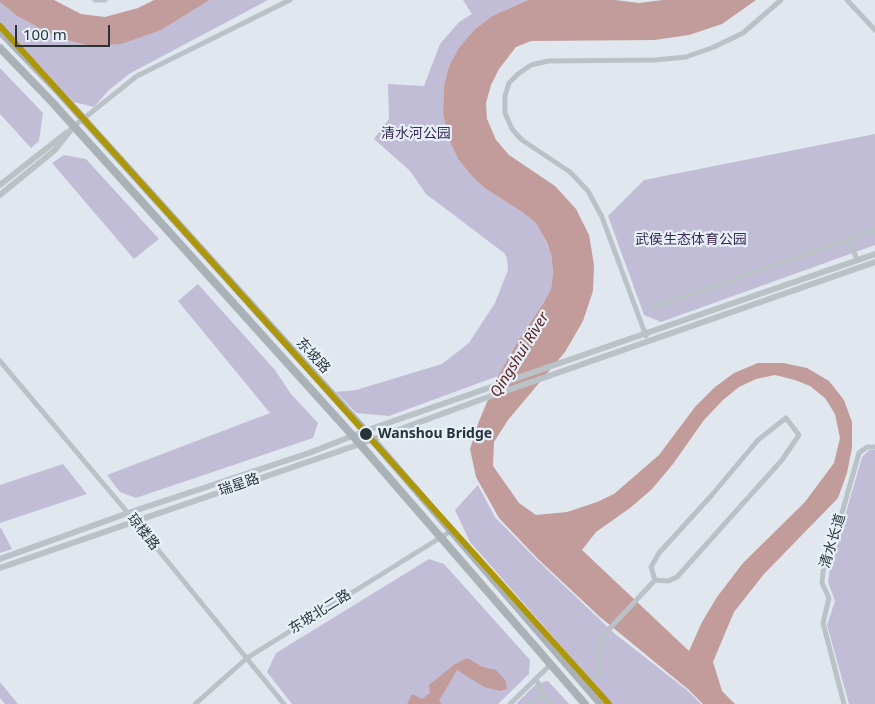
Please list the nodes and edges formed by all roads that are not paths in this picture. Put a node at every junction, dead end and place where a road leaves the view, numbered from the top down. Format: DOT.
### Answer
graph roads {
  1 [pos="95,0"];
  2 [pos="105,0"];
  3 [pos="290,0"];
  4 [pos="781,0"];
  5 [pos="847,0"];
  6 [pos="875,30"];
  7 [pos="0,31"];
  8 [pos="0,48"];
  9 [pos="83,119"];
  10 [pos="74,127"];
  11 [pos="0,186"];
  12 [pos="0,195"];
  13 [pos="875,230"];
  14 [pos="849,240"];
  15 [pos="875,254"];
  16 [pos="857,260"];
  17 [pos="875,262"];
  18 [pos="652,308"];
  19 [pos="646,337"];
  20 [pos="0,361"];
  21 [pos="365,431"];
  22 [pos="353,436"];
  23 [pos="372,439"];
  24 [pos="360,444"];
  25 [pos="875,447"];
  26 [pos="128,513"];
  27 [pos="134,521"];
  28 [pos="452,531"];
  29 [pos="441,537"];
  30 [pos="0,559"];
  31 [pos="0,568"];
  32 [pos="655,580"];
  33 [pos="247,658"];
  34 [pos="550,664"];
  35 [pos="536,679"];
  36 [pos="586,686"];
  37 [pos="544,695"];
  38 [pos="195,704"];
  39 [pos="284,704"];
  40 [pos="510,704"];
  41 [pos="532,704"];
  42 [pos="552,704"];
  43 [pos="585,704"];
  44 [pos="601,704"];
  45 [pos="844,704"];
  1 -- 2 [label="street"];
  3 -- 9 [label="street"];
  4 -- 19 [label="street"];
  5 -- 6 [label="street"];
  7 -- 9 [label="main road, 东坡路"];
  8 -- 10 [label="main road, 东坡路"];
  9 -- 10 [label="street"];
  9 -- 21 [label="main road, 东坡路"];
  10 -- 11 [label="street"];
  10 -- 12 [label="street"];
  10 -- 22 [label="main road, 东坡路"];
  13 -- 14 [label="street"];
  14 -- 16 [label="street"];
  14 -- 18 [label="street"];
  15 -- 16 [label="street"];
  16 -- 19 [label="street"];
  17 -- 19 [label="street"];
  19 -- 21 [label="street, 瑞星路"];
  19 -- 23 [label="street, 瑞星路"];
  20 -- 26 [label="street, 琼楼路"];
  21 -- 22 [label="street, 瑞星路"];
  21 -- 23 [label="main road, 东坡路"];
  22 -- 24 [label="main road, 东坡路"];
  22 -- 26 [label="street, 瑞星路"];
  23 -- 24 [label="street, 瑞星路"];
  23 -- 28 [label="main road, 东坡路"];
  24 -- 27 [label="street, 瑞星路"];
  24 -- 29 [label="main road, 东坡路"];
  25 -- 45 [label="street, 清水长道"];
  26 -- 27 [label="street, 琼楼路"];
  26 -- 30 [label="street, 瑞星路"];
  27 -- 31 [label="street, 瑞星路"];
  27 -- 33 [label="street, 琼楼路"];
  28 -- 29 [label="street, 东坡北二路"];
  28 -- 36 [label="main road, 东坡路"];
  29 -- 33 [label="street, 东坡北二路"];
  29 -- 34 [label="main road, 东坡路"];
  32 -- 32 [label="street"];
  32 -- 36 [label="street"];
  33 -- 38 [label="street, 东坡北二路"];
  33 -- 39 [label="street, 琼楼路"];
  34 -- 35 [label="street"];
  34 -- 43 [label="main road, 东坡路"];
  35 -- 37 [label="street"];
  35 -- 40 [label="street"];
  36 -- 44 [label="main road, 东坡路"];
  37 -- 41 [label="street"];
  37 -- 42 [label="street"];
}
